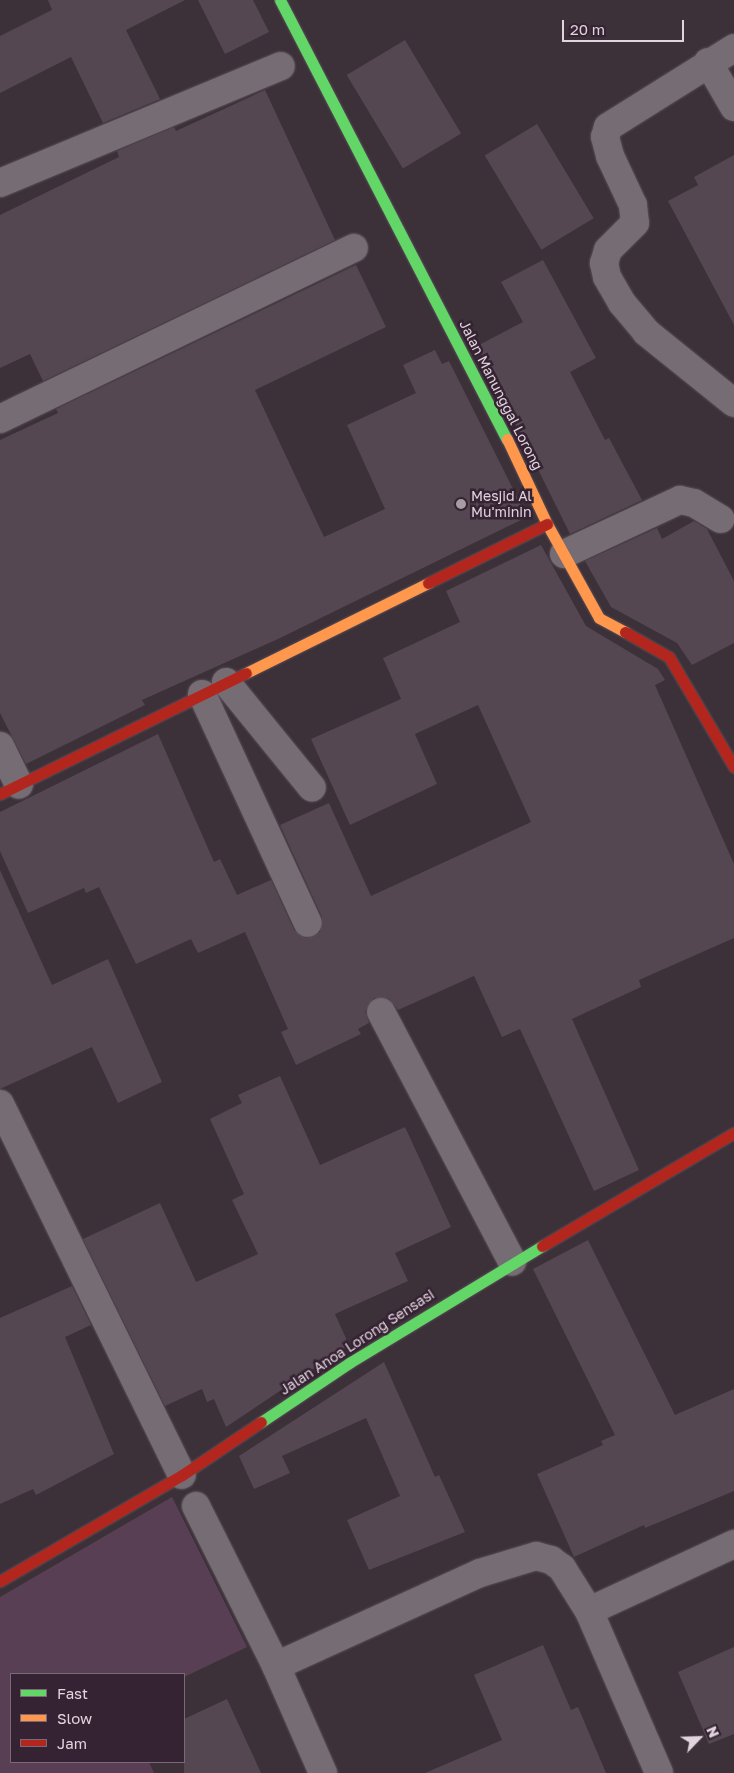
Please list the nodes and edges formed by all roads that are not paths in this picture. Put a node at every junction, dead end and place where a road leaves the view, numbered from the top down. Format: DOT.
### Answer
graph roads {
  1 [pos="280,0"];
  2 [pos="734,48"];
  3 [pos="708,62"];
  4 [pos="281,66"];
  5 [pos="734,107"];
  6 [pos="0,184"];
  7 [pos="354,248"];
  8 [pos="734,403"];
  9 [pos="0,419"];
  10 [pos="721,519"];
  11 [pos="547,524"];
  12 [pos="564,554"];
  13 [pos="214,688"];
  14 [pos="0,746"];
  15 [pos="734,767"];
  16 [pos="312,788"];
  17 [pos="9,789"];
  18 [pos="308,923"];
  19 [pos="382,1012"];
  20 [pos="0,1104"];
  21 [pos="734,1133"];
  22 [pos="512,1262"];
  23 [pos="182,1475"];
  24 [pos="196,1506"];
  25 [pos="734,1544"];
  26 [pos="0,1581"];
  27 [pos="589,1611"];
  28 [pos="276,1666"];
  29 [pos="323,1773"];
  30 [pos="659,1773"];
  1 -- 11 [label="street, Jalan Manunggal Lorong"];
  2 -- 3 [label="street"];
  3 -- 5 [label="street"];
  3 -- 8 [label="street"];
  4 -- 6 [label="street"];
  7 -- 9 [label="street"];
  10 -- 12 [label="street"];
  11 -- 12 [label="street, Jalan Manunggal Lorong"];
  11 -- 13 [label="street"];
  12 -- 15 [label="street, Jalan Manunggal Lorong"];
  13 -- 16 [label="street"];
  13 -- 17 [label="street"];
  13 -- 18 [label="street"];
  14 -- 17 [label="street"];
  19 -- 22 [label="street"];
  20 -- 23 [label="street"];
  21 -- 22 [label="street, Jalan Anoa Lorong Sensasi"];
  22 -- 23 [label="street, Jalan Anoa Lorong Sensasi"];
  23 -- 26 [label="street, Jalan Anoa Lorong Sensasi"];
  24 -- 28 [label="street"];
  25 -- 27 [label="street"];
  27 -- 28 [label="street"];
  27 -- 30 [label="street"];
  28 -- 29 [label="street"];
}
